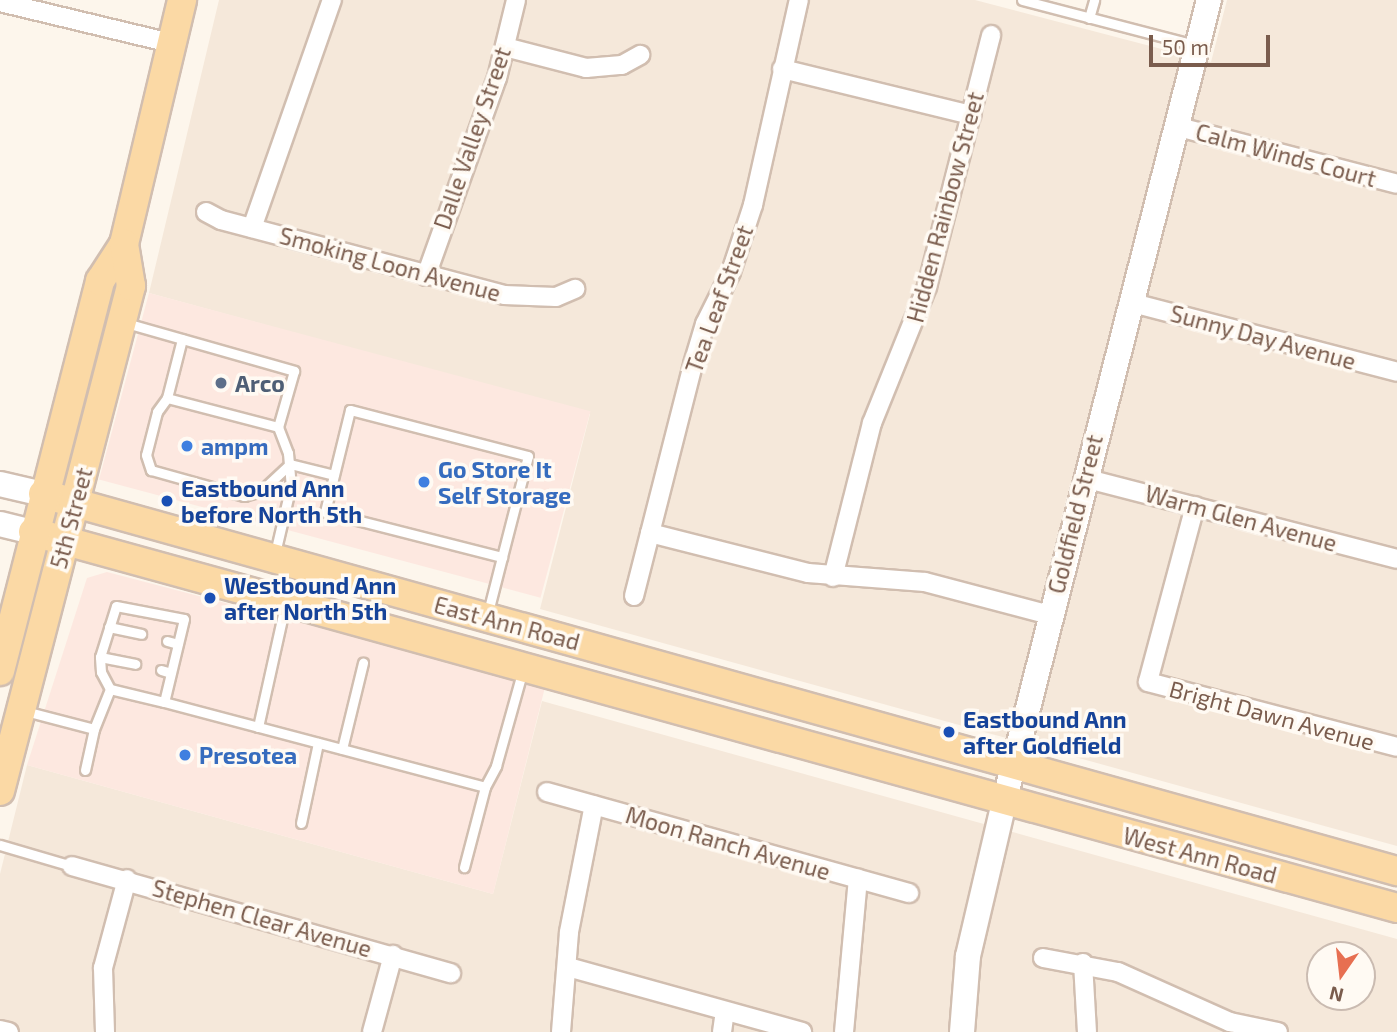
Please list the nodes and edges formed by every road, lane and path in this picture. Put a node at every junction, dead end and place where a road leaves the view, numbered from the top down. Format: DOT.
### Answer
graph roads {
  1 [pos="181,0"];
  2 [pos="332,0"];
  3 [pos="516,0"];
  4 [pos="799,0"];
  5 [pos="1022,0"];
  6 [pos="1094,0"];
  7 [pos="1209,0"];
  8 [pos="0,2"];
  9 [pos="1089,18"];
  10 [pos="991,35"];
  11 [pos="172,43"];
  12 [pos="1197,45"];
  13 [pos="505,47"];
  14 [pos="640,55"];
  15 [pos="782,68"];
  16 [pos="971,116"];
  17 [pos="1175,126"];
  18 [pos="1397,184"];
  19 [pos="206,212"];
  20 [pos="251,228"];
  21 [pos="124,244"];
  22 [pos="426,276"];
  23 [pos="575,289"];
  24 [pos="1129,302"];
  25 [pos="122,322"];
  26 [pos="182,339"];
  27 [pos="1397,372"];
  28 [pos="167,398"];
  29 [pos="278,427"];
  30 [pos="290,464"];
  31 [pos="334,475"];
  32 [pos="1084,478"];
  33 [pos="0,484"];
  34 [pos="43,494"];
  35 [pos="75,502"];
  36 [pos="1195,506"];
  37 [pos="0,524"];
  38 [pos="33,532"];
  39 [pos="650,533"];
  40 [pos="66,539"];
  41 [pos="502,557"];
  42 [pos="274,558"];
  43 [pos="1397,559"];
  44 [pos="833,577"];
  45 [pos="634,596"];
  46 [pos="286,602"];
  47 [pos="1050,615"];
  48 [pos="486,617"];
  49 [pos="109,627"];
  50 [pos="141,634"];
  51 [pos="167,641"];
  52 [pos="178,644"];
  53 [pos="100,657"];
  54 [pos="638,659"];
  55 [pos="363,663"];
  56 [pos="135,664"];
  57 [pos="523,668"];
  58 [pos="161,670"];
  59 [pos="0,671"];
  60 [pos="171,673"];
  61 [pos="110,689"];
  62 [pos="164,702"];
  63 [pos="20,709"];
  64 [pos="258,727"];
  65 [pos="94,729"];
  66 [pos="318,743"];
  67 [pos="1397,747"];
  68 [pos="342,749"];
  69 [pos="1014,764"];
  70 [pos="85,770"];
  71 [pos="485,787"];
  72 [pos="0,791"];
  73 [pos="547,792"];
  74 [pos="1004,802"];
  75 [pos="594,805"];
  76 [pos="301,823"];
  77 [pos="0,845"];
  78 [pos="72,866"];
  79 [pos="464,867"];
  80 [pos="1397,871"];
  81 [pos="127,879"];
  82 [pos="858,879"];
  83 [pos="909,893"];
  84 [pos="1397,908"];
  85 [pos="393,955"];
  86 [pos="1043,958"];
  87 [pos="1083,963"];
  88 [pos="568,967"];
  89 [pos="451,973"];
  90 [pos="724,1011"];
  91 [pos="0,1030"];
  92 [pos="9,1032"];
  93 [pos="105,1032"];
  94 [pos="372,1032"];
  95 [pos="561,1032"];
  96 [pos="722,1032"];
  97 [pos="802,1032"];
  98 [pos="844,1032"];
  99 [pos="962,1032"];
  100 [pos="1087,1032"];
  101 [pos="1278,1032"];
  1 -- 11 [label="main road, 5th Street"];
  2 -- 20 [label="street"];
  3 -- 13 [label="street, Dalle Valley Street"];
  4 -- 15 [label="street, Tea Leaf Street"];
  5 -- 9 [label="lane"];
  6 -- 9 [label="lane"];
  7 -- 12 [label="street, Goldfield Street"];
  8 -- 11 [label="street"];
  9 -- 12 [label="lane"];
  10 -- 16 [label="street, Hidden Rainbow Street"];
  11 -- 21 [label="main road, 5th Street"];
  12 -- 17 [label="street, Goldfield Street"];
  13 -- 14 [label="street"];
  13 -- 22 [label="street, Dalle Valley Street"];
  15 -- 16 [label="street"];
  15 -- 39 [label="street, Tea Leaf Street"];
  16 -- 44 [label="street, Hidden Rainbow Street"];
  17 -- 18 [label="street, Calm Winds Court"];
  17 -- 24 [label="street, Goldfield Street"];
  19 -- 20 [label="street, Smoking Loon Avenue"];
  20 -- 22 [label="street, Smoking Loon Avenue"];
  21 -- 25 [label="main road, 5th Street"];
  21 -- 34 [label="main road, 5th Street"];
  22 -- 23 [label="street, Smoking Loon Avenue"];
  24 -- 27 [label="street, Sunny Day Avenue"];
  24 -- 32 [label="street, Goldfield Street"];
  25 -- 26 [label="lane"];
  25 -- 35 [label="main road, 5th Street"];
  26 -- 28 [label="lane"];
  26 -- 29 [label="lane"];
  28 -- 29 [label="lane"];
  28 -- 30 [label="lane"];
  29 -- 30 [label="lane"];
  30 -- 31 [label="lane"];
  30 -- 42 [label="lane"];
  31 -- 41 [label="lane"];
  31 -- 41 [label="lane"];
  32 -- 36 [label="street, Warm Glen Avenue"];
  32 -- 47 [label="street, Goldfield Street"];
  33 -- 34 [label="street, East Ann Road"];
  34 -- 35 [label="main road, East Ann Road"];
  34 -- 38 [label="main road, 5th Street"];
  35 -- 40 [label="main road, 5th Street"];
  35 -- 42 [label="main road, East Ann Road"];
  36 -- 43 [label="street, Warm Glen Avenue"];
  36 -- 67 [label="street, Bright Dawn Avenue"];
  37 -- 38 [label="street, East Ann Road"];
  38 -- 40 [label="main road, East Ann Road"];
  38 -- 59 [label="main road, 5th Street"];
  39 -- 44 [label="street"];
  39 -- 45 [label="street, Tea Leaf Street"];
  40 -- 46 [label="main road, East Ann Road"];
  40 -- 63 [label="main road, 5th Street"];
  41 -- 48 [label="lane"];
  42 -- 48 [label="main road, East Ann Road"];
  44 -- 47 [label="street"];
  46 -- 57 [label="main road, East Ann Road"];
  46 -- 64 [label="lane"];
  47 -- 69 [label="street, Goldfield Street"];
  48 -- 54 [label="main road, East Ann Road"];
  49 -- 50 [label="lane"];
  49 -- 52 [label="lane"];
  49 -- 53 [label="lane"];
  51 -- 52 [label="lane"];
  52 -- 60 [label="lane"];
  53 -- 56 [label="lane"];
  53 -- 61 [label="lane"];
  54 -- 57 [label="main road"];
  54 -- 69 [label="main road, East Ann Road"];
  55 -- 68 [label="lane"];
  57 -- 71 [label="lane"];
  57 -- 74 [label="main road, East Ann Road"];
  58 -- 60 [label="lane"];
  60 -- 62 [label="lane"];
  61 -- 62 [label="lane"];
  61 -- 65 [label="lane"];
  62 -- 64 [label="lane"];
  63 -- 65 [label="lane"];
  63 -- 72 [label="main road, 5th Street"];
  64 -- 66 [label="lane"];
  65 -- 70 [label="lane"];
  66 -- 68 [label="lane"];
  66 -- 76 [label="lane"];
  68 -- 71 [label="lane"];
  69 -- 74 [label="street, Goldfield Street"];
  69 -- 80 [label="main road, West Ann Road"];
  71 -- 79 [label="lane"];
  73 -- 75 [label="street, Moon Ranch Avenue"];
  74 -- 84 [label="main road, West Ann Road"];
  74 -- 99 [label="street, Goldfield Street"];
  75 -- 82 [label="street, Moon Ranch Avenue"];
  75 -- 88 [label="street"];
  77 -- 78 [label="lane"];
  78 -- 81 [label="street, Stephen Clear Avenue"];
  81 -- 85 [label="street, Stephen Clear Avenue"];
  81 -- 93 [label="street"];
  82 -- 83 [label="street, Moon Ranch Avenue"];
  82 -- 98 [label="street"];
  85 -- 89 [label="street, Stephen Clear Avenue"];
  85 -- 94 [label="street"];
  86 -- 87 [label="street"];
  87 -- 100 [label="street"];
  87 -- 101 [label="street"];
  88 -- 90 [label="street"];
  88 -- 95 [label="street"];
  90 -- 96 [label="street"];
  90 -- 97 [label="street"];
  91 -- 92 [label="street"];
}
